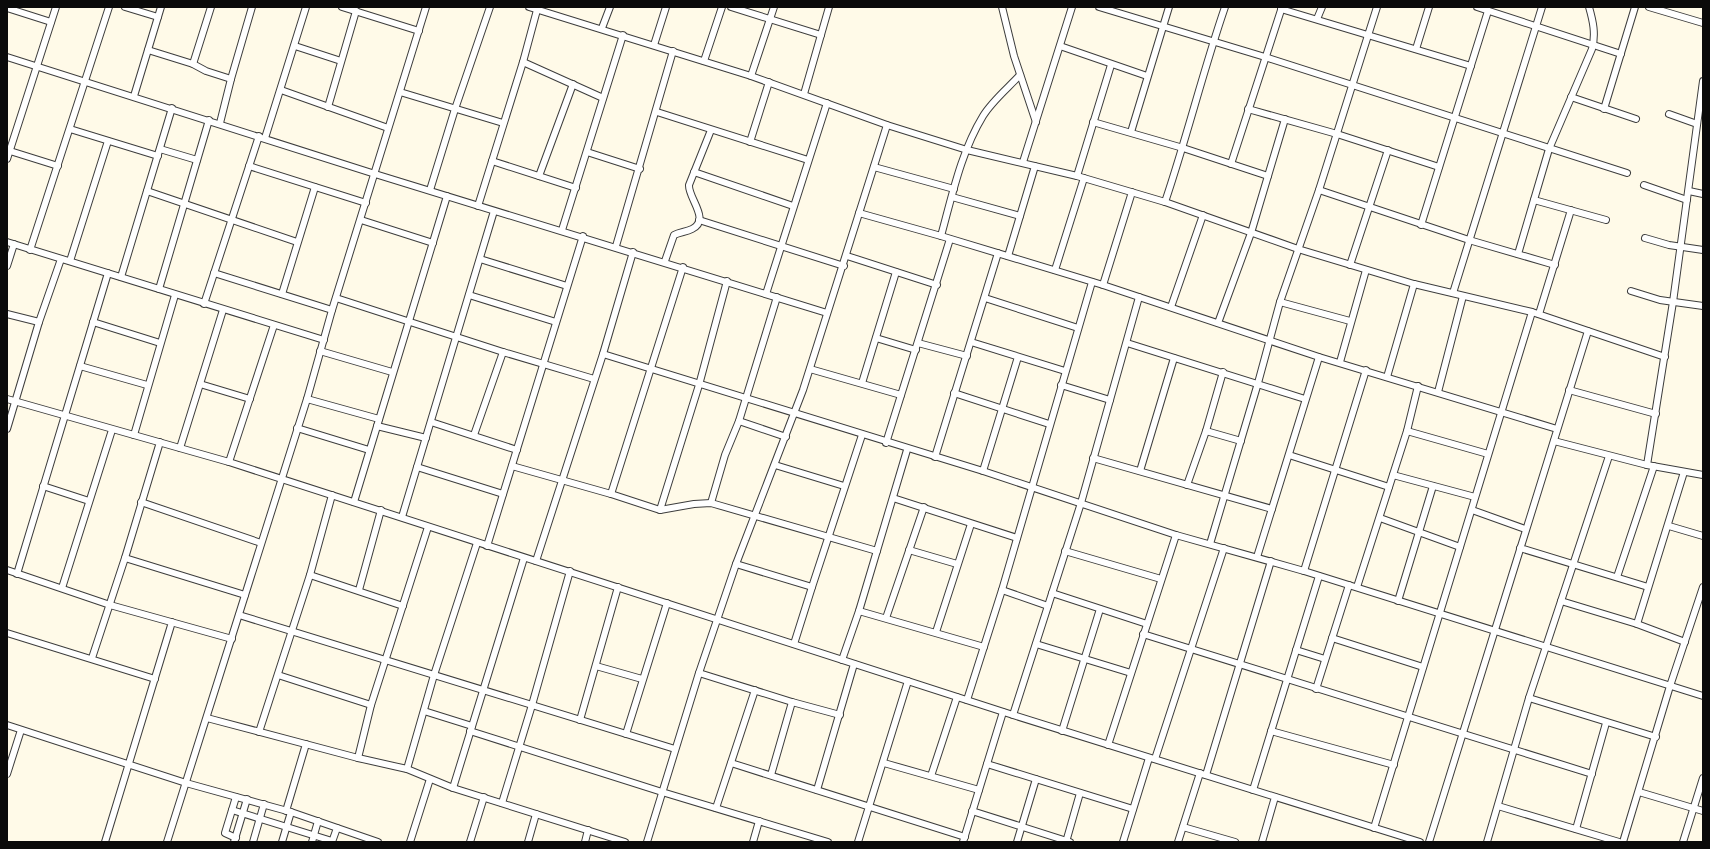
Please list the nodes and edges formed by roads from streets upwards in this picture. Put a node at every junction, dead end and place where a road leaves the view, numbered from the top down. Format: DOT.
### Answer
graph roads {
  1 [pos="56,7"];
  2 [pos="109,7"];
  3 [pos="125,7"];
  4 [pos="161,7"];
  5 [pos="211,7"];
  6 [pos="252,7"];
  7 [pos="306,7"];
  8 [pos="342,7"];
  9 [pos="426,7"];
  10 [pos="490,7"];
  11 [pos="529,7"];
  12 [pos="556,7"];
  13 [pos="610,7"];
  14 [pos="666,7"];
  15 [pos="722,7"];
  16 [pos="731,7"];
  17 [pos="774,7"];
  18 [pos="829,7"];
  19 [pos="1002,7"];
  20 [pos="1072,7"];
  21 [pos="1099,7"];
  22 [pos="1169,7"];
  23 [pos="1225,7"];
  24 [pos="1322,7"];
  25 [pos="1377,7"];
  26 [pos="1429,7"];
  27 [pos="1476,7"];
  28 [pos="1542,7"];
  29 [pos="1590,7"];
  30 [pos="1635,7"];
  31 [pos="1649,7"];
  32 [pos="10,8"];
  33 [pos="1281,8"];
  34 [pos="537,10"];
  35 [pos="356,11"];
  36 [pos="1488,11"];
  37 [pos="554,14"];
  38 [pos="158,17"];
  39 [pos="770,19"];
  40 [pos="1318,19"];
  41 [pos="51,22"];
  42 [pos="1703,23"];
  43 [pos="1163,26"];
  44 [pos="1536,26"];
  45 [pos="602,28"];
  46 [pos="418,31"];
  47 [pos="623,35"];
  48 [pos="821,35"];
  49 [pos="1368,36"];
  50 [pos="1213,42"];
  51 [pos="654,45"];
  52 [pos="1593,45"];
  53 [pos="295,46"];
  54 [pos="1060,46"];
  55 [pos="1416,49"];
  56 [pos="148,50"];
  57 [pos="673,51"];
  58 [pos="1621,54"];
  59 [pos="7,57"];
  60 [pos="1265,57"];
  61 [pos="341,61"];
  62 [pos="704,61"];
  63 [pos="523,62"];
  64 [pos="193,64"];
  65 [pos="1111,64"];
  66 [pos="37,66"];
  67 [pos="1471,66"];
  68 [pos="1020,74"];
  69 [pos="752,76"];
  70 [pos="1147,76"];
  71 [pos="230,79"];
  72 [pos="86,81"];
  73 [pos="1703,81"];
  74 [pos="769,82"];
  75 [pos="573,84"];
  76 [pos="1352,85"];
  77 [pos="281,90"];
  78 [pos="400,92"];
  79 [pos="804,94"];
  80 [pos="134,96"];
  81 [pos="1570,97"];
  82 [pos="603,98"];
  83 [pos="827,103"];
  84 [pos="328,107"];
  85 [pos="172,108"];
  86 [pos="455,109"];
  87 [pos="1248,109"];
  88 [pos="1604,109"];
  89 [pos="657,112"];
  90 [pos="1669,114"];
  91 [pos="1454,117"];
  92 [pos="1285,119"];
  93 [pos="1636,119"];
  94 [pos="209,120"];
  95 [pos="1036,122"];
  96 [pos="1093,122"];
  97 [pos="220,123"];
  98 [pos="503,123"];
  99 [pos="1698,124"];
  100 [pos="887,125"];
  101 [pos="388,128"];
  102 [pos="70,129"];
  103 [pos="711,130"];
  104 [pos="1131,132"];
  105 [pos="1502,132"];
  106 [pos="1337,134"];
  107 [pos="262,137"];
  108 [pos="1696,138"];
  109 [pos="1703,138"];
  110 [pos="108,140"];
  111 [pos="750,142"];
  112 [pos="1183,148"];
  113 [pos="160,149"];
  114 [pos="1549,149"];
  115 [pos="10,150"];
  116 [pos="967,150"];
  117 [pos="1388,150"];
  118 [pos="586,152"];
  119 [pos="158,156"];
  120 [pos="7,159"];
  121 [pos="197,160"];
  122 [pos="808,160"];
  123 [pos="492,161"];
  124 [pos="1023,162"];
  125 [pos="1231,164"];
  126 [pos="58,166"];
  127 [pos="249,166"];
  128 [pos="1035,166"];
  129 [pos="874,167"];
  130 [pos="1439,167"];
  131 [pos="640,169"];
  132 [pos="694,172"];
  133 [pos="1627,173"];
  134 [pos="375,174"];
  135 [pos="539,176"];
  136 [pos="1077,176"];
  137 [pos="1268,176"];
  138 [pos="1084,178"];
  139 [pos="1644,185"];
  140 [pos="315,187"];
  141 [pos="576,188"];
  142 [pos="954,189"];
  143 [pos="430,190"];
  144 [pos="1319,190"];
  145 [pos="147,191"];
  146 [pos="1689,191"];
  147 [pos="1132,192"];
  148 [pos="1703,194"];
  149 [pos="447,196"];
  150 [pos="952,197"];
  151 [pos="1534,200"];
  152 [pos="1687,200"];
  153 [pos="184,202"];
  154 [pos="1165,202"];
  155 [pos="366,203"];
  156 [pos="478,206"];
  157 [pos="793,206"];
  158 [pos="1368,208"];
  159 [pos="1571,210"];
  160 [pos="494,211"];
  161 [pos="859,213"];
  162 [pos="1203,215"];
  163 [pos="1020,216"];
  164 [pos="231,220"];
  165 [pos="360,220"];
  166 [pos="699,220"];
  167 [pos="1606,220"];
  168 [pos="1421,225"];
  169 [pos="562,230"];
  170 [pos="1251,233"];
  171 [pos="583,236"];
  172 [pos="941,236"];
  173 [pos="1645,238"];
  174 [pos="950,239"];
  175 [pos="1469,240"];
  176 [pos="297,242"];
  177 [pos="10,243"];
  178 [pos="433,243"];
  179 [pos="781,245"];
  180 [pos="616,246"];
  181 [pos="1681,247"];
  182 [pos="1298,249"];
  183 [pos="30,250"];
  184 [pos="1703,250"];
  185 [pos="633,252"];
  186 [pos="998,253"];
  187 [pos="1518,254"];
  188 [pos="847,256"];
  189 [pos="1008,256"];
  190 [pos="480,258"];
  191 [pos="61,259"];
  192 [pos="70,261"];
  193 [pos="665,261"];
  194 [pos="1350,265"];
  195 [pos="1555,265"];
  196 [pos="7,266"];
  197 [pos="844,266"];
  198 [pos="683,267"];
  199 [pos="1055,270"];
  200 [pos="1366,270"];
  201 [pos="896,272"];
  202 [pos="108,273"];
  203 [pos="214,273"];
  204 [pos="121,277"];
  205 [pos="727,281"];
  206 [pos="1092,282"];
  207 [pos="1414,284"];
  208 [pos="937,285"];
  209 [pos="1103,285"];
  210 [pos="567,286"];
  211 [pos="159,289"];
  212 [pos="1631,291"];
  213 [pos="1453,293"];
  214 [pos="282,294"];
  215 [pos="766,294"];
  216 [pos="174,295"];
  217 [pos="469,295"];
  218 [pos="1463,296"];
  219 [pos="777,297"];
  220 [pos="1139,297"];
  221 [pos="336,298"];
  222 [pos="984,298"];
  223 [pos="1280,302"];
  224 [pos="1673,302"];
  225 [pos="204,304"];
  226 [pos="1703,306"];
  227 [pos="1171,307"];
  228 [pos="222,310"];
  229 [pos="332,310"];
  230 [pos="1532,312"];
  231 [pos="827,313"];
  232 [pos="7,314"];
  233 [pos="1539,314"];
  234 [pos="1350,321"];
  235 [pos="39,322"];
  236 [pos="93,322"];
  237 [pos="409,322"];
  238 [pos="556,322"];
  239 [pos="1218,323"];
  240 [pos="274,325"];
  241 [pos="1078,328"];
  242 [pos="1588,331"];
  243 [pos="457,337"];
  244 [pos="876,338"];
  245 [pos="324,340"];
  246 [pos="1268,340"];
  247 [pos="971,342"];
  248 [pos="160,343"];
  249 [pos="918,343"];
  250 [pos="1127,343"];
  251 [pos="916,350"];
  252 [pos="320,351"];
  253 [pos="503,352"];
  254 [pos="603,354"];
  255 [pos="967,356"];
  256 [pos="1319,356"];
  257 [pos="1018,357"];
  258 [pos="1664,357"];
  259 [pos="1174,358"];
  260 [pos="1340,362"];
  261 [pos="543,364"];
  262 [pos="80,366"];
  263 [pos="810,369"];
  264 [pos="650,370"];
  265 [pos="1366,370"];
  266 [pos="392,372"];
  267 [pos="1065,372"];
  268 [pos="1223,372"];
  269 [pos="1387,377"];
  270 [pos="594,379"];
  271 [pos="862,383"];
  272 [pos="1258,383"];
  273 [pos="200,384"];
  274 [pos="147,385"];
  275 [pos="699,385"];
  276 [pos="1061,385"];
  277 [pos="1418,386"];
  278 [pos="1569,390"];
  279 [pos="1438,392"];
  280 [pos="954,393"];
  281 [pos="901,396"];
  282 [pos="250,399"];
  283 [pos="307,399"];
  284 [pos="1305,399"];
  285 [pos="7,400"];
  286 [pos="746,400"];
  287 [pos="1110,400"];
  288 [pos="16,402"];
  289 [pos="1003,409"];
  290 [pos="1502,412"];
  291 [pos="795,414"];
  292 [pos="1656,414"];
  293 [pos="64,417"];
  294 [pos="379,419"];
  295 [pos="739,421"];
  296 [pos="431,422"];
  297 [pos="1049,424"];
  298 [pos="377,426"];
  299 [pos="297,428"];
  300 [pos="7,429"];
  301 [pos="1557,429"];
  302 [pos="112,430"];
  303 [pos="1206,431"];
  304 [pos="1407,431"];
  305 [pos="134,435"];
  306 [pos="474,435"];
  307 [pos="862,435"];
  308 [pos="786,437"];
  309 [pos="426,438"];
  310 [pos="1241,441"];
  311 [pos="1554,441"];
  312 [pos="160,442"];
  313 [pos="886,443"];
  314 [pos="180,448"];
  315 [pos="369,450"];
  316 [pos="517,450"];
  317 [pos="907,450"];
  318 [pos="1488,454"];
  319 [pos="1289,455"];
  320 [pos="1609,456"];
  321 [pos="935,457"];
  322 [pos="1093,458"];
  323 [pos="229,462"];
  324 [pos="775,465"];
  325 [pos="512,466"];
  326 [pos="1651,466"];
  327 [pos="417,468"];
  328 [pos="1336,470"];
  329 [pos="983,471"];
  330 [pos="1140,471"];
  331 [pos="1684,472"];
  332 [pos="1393,475"];
  333 [pos="1703,475"];
  334 [pos="281,478"];
  335 [pos="562,480"];
  336 [pos="1187,485"];
  337 [pos="43,486"];
  338 [pos="844,486"];
  339 [pos="1433,486"];
  340 [pos="1389,487"];
  341 [pos="1032,488"];
  342 [pos="332,494"];
  343 [pos="503,494"];
  344 [pos="611,494"];
  345 [pos="1226,496"];
  346 [pos="1475,497"];
  347 [pos="893,498"];
  348 [pos="89,501"];
  349 [pos="141,502"];
  350 [pos="354,502"];
  351 [pos="711,503"];
  352 [pos="1081,503"];
  353 [pos="924,507"];
  354 [pos="1272,509"];
  355 [pos="381,510"];
  356 [pos="660,510"];
  357 [pos="1472,510"];
  358 [pos="755,516"];
  359 [pos="402,517"];
  360 [pos="1380,518"];
  361 [pos="971,524"];
  362 [pos="1669,526"];
  363 [pos="428,527"];
  364 [pos="1526,529"];
  365 [pos="1418,533"];
  366 [pos="1176,535"];
  367 [pos="1703,536"];
  368 [pos="828,538"];
  369 [pos="1017,538"];
  370 [pos="261,543"];
  371 [pos="477,543"];
  372 [pos="1210,544"];
  373 [pos="487,546"];
  374 [pos="1224,548"];
  375 [pos="1460,548"];
  376 [pos="1520,548"];
  377 [pos="909,550"];
  378 [pos="878,551"];
  379 [pos="1066,551"];
  380 [pos="1257,557"];
  381 [pos="125,558"];
  382 [pos="524,558"];
  383 [pos="536,561"];
  384 [pos="1271,561"];
  385 [pos="1574,563"];
  386 [pos="736,564"];
  387 [pos="957,564"];
  388 [pos="7,570"];
  389 [pos="1304,571"];
  390 [pos="570,572"];
  391 [pos="17,574"];
  392 [pos="310,574"];
  393 [pos="1319,576"];
  394 [pos="1617,577"];
  395 [pos="1161,579"];
  396 [pos="1349,585"];
  397 [pos="812,586"];
  398 [pos="618,587"];
  399 [pos="1357,587"];
  400 [pos="1703,587"];
  401 [pos="62,588"];
  402 [pos="1648,588"];
  403 [pos="359,590"];
  404 [pos="1002,590"];
  405 [pos="1052,593"];
  406 [pos="245,595"];
  407 [pos="1398,601"];
  408 [pos="1561,601"];
  409 [pos="667,603"];
  410 [pos="110,604"];
  411 [pos="403,606"];
  412 [pos="1048,606"];
  413 [pos="1100,609"];
  414 [pos="859,611"];
  415 [pos="1439,613"];
  416 [pos="239,615"];
  417 [pos="886,618"];
  418 [pos="717,619"];
  419 [pos="172,622"];
  420 [pos="1146,624"];
  421 [pos="1637,624"];
  422 [pos="292,631"];
  423 [pos="936,632"];
  424 [pos="1494,632"];
  425 [pos="7,633"];
  426 [pos="1143,634"];
  427 [pos="1332,638"];
  428 [pos="232,639"];
  429 [pos="1685,642"];
  430 [pos="794,644"];
  431 [pos="1036,644"];
  432 [pos="984,647"];
  433 [pos="1546,648"];
  434 [pos="1191,650"];
  435 [pos="1296,650"];
  436 [pos="92,658"];
  437 [pos="1084,658"];
  438 [pos="1325,659"];
  439 [pos="385,660"];
  440 [pos="842,660"];
  441 [pos="854,664"];
  442 [pos="1240,664"];
  443 [pos="596,666"];
  444 [pos="1423,667"];
  445 [pos="699,673"];
  446 [pos="1131,673"];
  447 [pos="278,675"];
  448 [pos="434,675"];
  449 [pos="155,679"];
  450 [pos="642,679"];
  451 [pos="1286,680"];
  452 [pos="908,681"];
  453 [pos="1670,686"];
  454 [pos="1316,689"];
  455 [pos="482,690"];
  456 [pos="755,690"];
  457 [pos="1703,696"];
  458 [pos="956,697"];
  459 [pos="1529,698"];
  460 [pos="967,700"];
  461 [pos="792,702"];
  462 [pos="371,705"];
  463 [pos="532,705"];
  464 [pos="424,711"];
  465 [pos="1003,712"];
  466 [pos="840,715"];
  467 [pos="1013,715"];
  468 [pos="1408,716"];
  469 [pos="207,718"];
  470 [pos="580,720"];
  471 [pos="1606,723"];
  472 [pos="7,725"];
  473 [pos="471,729"];
  474 [pos="21,730"];
  475 [pos="1062,730"];
  476 [pos="1271,731"];
  477 [pos="259,732"];
  478 [pos="626,734"];
  479 [pos="1462,734"];
  480 [pos="1656,737"];
  481 [pos="306,744"];
  482 [pos="1108,745"];
  483 [pos="519,747"];
  484 [pos="675,749"];
  485 [pos="1514,750"];
  486 [pos="358,758"];
  487 [pos="1152,758"];
  488 [pos="732,763"];
  489 [pos="884,763"];
  490 [pos="130,764"];
  491 [pos="987,764"];
  492 [pos="1394,765"];
  493 [pos="406,769"];
  494 [pos="1200,773"];
  495 [pos="7,774"];
  496 [pos="1592,774"];
  497 [pos="770,775"];
  498 [pos="1206,775"];
  499 [pos="931,776"];
  500 [pos="1703,778"];
  501 [pos="430,779"];
  502 [pos="1036,779"];
  503 [pos="186,783"];
  504 [pos="453,788"];
  505 [pos="817,790"];
  506 [pos="979,790"];
  507 [pos="1253,790"];
  508 [pos="662,792"];
  509 [pos="1639,792"];
  510 [pos="1080,793"];
  511 [pos="236,797"];
  512 [pos="484,797"];
  513 [pos="1275,797"];
  514 [pos="247,799"];
  515 [pos="502,803"];
  516 [pos="264,804"];
  517 [pos="1498,806"];
  518 [pos="870,807"];
  519 [pos="716,808"];
  520 [pos="1693,808"];
  521 [pos="1132,809"];
  522 [pos="232,810"];
  523 [pos="972,811"];
  524 [pos="1703,811"];
  525 [pos="289,812"];
  526 [pos="243,813"];
  527 [pos="536,814"];
  528 [pos="260,819"];
  529 [pos="318,821"];
  530 [pos="759,821"];
  531 [pos="1183,826"];
  532 [pos="1022,827"];
  533 [pos="286,828"];
  534 [pos="337,828"];
  535 [pos="1374,828"];
  536 [pos="1576,829"];
  537 [pos="588,830"];
  538 [pos="313,839"];
  539 [pos="964,839"];
  540 [pos="235,840"];
  541 [pos="105,842"];
  542 [pos="167,842"];
  543 [pos="253,842"];
  544 [pos="282,842"];
  545 [pos="332,842"];
  546 [pos="378,842"];
  547 [pos="410,842"];
  548 [pos="470,842"];
  549 [pos="528,842"];
  550 [pos="585,842"];
  551 [pos="625,842"];
  552 [pos="647,842"];
  553 [pos="753,842"];
  554 [pos="828,842"];
  555 [pos="858,842"];
  556 [pos="1017,842"];
  557 [pos="1067,842"];
  558 [pos="1123,842"];
  559 [pos="1178,842"];
  560 [pos="1235,842"];
  561 [pos="1262,842"];
  562 [pos="1420,842"];
  563 [pos="1429,842"];
  564 [pos="1487,842"];
  565 [pos="1620,842"];
  566 [pos="1623,842"];
  567 [pos="1683,842"];
  1 -- 41 [label="street"];
  2 -- 72 [label="street"];
  3 -- 38 [label="street"];
  4 -- 38 [label="street"];
  5 -- 64 [label="street"];
  6 -- 71 [label="street"];
  7 -- 53 [label="street"];
  8 -- 35 [label="street"];
  9 -- 46 [label="street"];
  10 -- 86 [label="street"];
  11 -- 34 [label="street"];
  12 -- 37 [label="street"];
  13 -- 45 [label="street"];
  14 -- 51 [label="street"];
  15 -- 62 [label="street"];
  16 -- 39 [label="street"];
  17 -- 39 [label="street"];
  18 -- 48 [label="street"];
  19 -- 68 [label="street"];
  20 -- 54 [label="street"];
  21 -- 43 [label="street"];
  22 -- 43 [label="street"];
  23 -- 50 [label="street"];
  24 -- 40 [label="street"];
  25 -- 49 [label="street"];
  26 -- 55 [label="street"];
  27 -- 36 [label="street"];
  28 -- 44 [label="street"];
  29 -- 52 [label="street"];
  30 -- 58 [label="street"];
  31 -- 42 [label="street"];
  32 -- 41 [label="street"];
  33 -- 40 [label="street"];
  33 -- 60 [label="street"];
  34 -- 37 [label="street"];
  34 -- 63 [label="street"];
  35 -- 46 [label="street"];
  35 -- 61 [label="street"];
  36 -- 44 [label="street"];
  36 -- 67 [label="street"];
  37 -- 45 [label="street"];
  38 -- 56 [label="street"];
  39 -- 48 [label="street"];
  39 -- 69 [label="street"];
  40 -- 49 [label="street"];
  41 -- 66 [label="street"];
  43 -- 50 [label="street"];
  43 -- 70 [label="street"];
  44 -- 52 [label="street"];
  44 -- 105 [label="street"];
  45 -- 47 [label="street"];
  46 -- 78 [label="street"];
  47 -- 51 [label="street"];
  47 -- 82 [label="street"];
  48 -- 79 [label="street"];
  49 -- 55 [label="street"];
  49 -- 76 [label="street"];
  50 -- 60 [label="street"];
  50 -- 112 [label="street"];
  51 -- 57 [label="street"];
  52 -- 58 [label="street"];
  52 -- 81 [label="street"];
  53 -- 61 [label="street"];
  53 -- 77 [label="street"];
  54 -- 65 [label="street"];
  54 -- 95 [label="street"];
  55 -- 67 [label="street"];
  56 -- 64 [label="street"];
  56 -- 80 [label="street"];
  57 -- 62 [label="street"];
  57 -- 89 [label="street"];
  58 -- 88 [label="street"];
  59 -- 66 [label="street"];
  60 -- 76 [label="street"];
  60 -- 87 [label="street"];
  61 -- 84 [label="street"];
  62 -- 69 [label="street"];
  63 -- 75 [label="street"];
  63 -- 98 [label="street"];
  64 -- 71 [label="street"];
  65 -- 70 [label="street"];
  65 -- 96 [label="street"];
  66 -- 72 [label="street"];
  66 -- 115 [label="street"];
  67 -- 91 [label="street"];
  68 -- 95 [label="street"];
  68 -- 116 [label="street"];
  69 -- 74 [label="street"];
  70 -- 104 [label="street"];
  71 -- 97 [label="street"];
  72 -- 80 [label="street"];
  72 -- 102 [label="street"];
  73 -- 99 [label="street"];
  74 -- 79 [label="street"];
  74 -- 111 [label="street"];
  75 -- 82 [label="street"];
  75 -- 135 [label="street"];
  76 -- 91 [label="street"];
  76 -- 106 [label="street"];
  77 -- 84 [label="street"];
  77 -- 107 [label="street"];
  78 -- 86 [label="street"];
  78 -- 101 [label="street"];
  79 -- 83 [label="street"];
  80 -- 85 [label="street"];
  81 -- 88 [label="street"];
  81 -- 114 [label="street"];
  82 -- 118 [label="street"];
  83 -- 100 [label="street"];
  83 -- 122 [label="street"];
  84 -- 101 [label="street"];
  85 -- 94 [label="street"];
  85 -- 113 [label="street"];
  86 -- 98 [label="street"];
  86 -- 143 [label="street"];
  87 -- 92 [label="street"];
  87 -- 125 [label="street"];
  88 -- 93 [label="street"];
  89 -- 103 [label="street"];
  89 -- 131 [label="street"];
  90 -- 99 [label="street"];
  91 -- 105 [label="street"];
  91 -- 130 [label="street"];
  92 -- 106 [label="street"];
  92 -- 137 [label="street"];
  94 -- 97 [label="street"];
  94 -- 121 [label="street"];
  95 -- 124 [label="street"];
  96 -- 104 [label="street"];
  96 -- 136 [label="street"];
  97 -- 107 [label="street"];
  98 -- 123 [label="street"];
  99 -- 108 [label="street"];
  100 -- 116 [label="street"];
  100 -- 129 [label="street"];
  101 -- 134 [label="street"];
  102 -- 110 [label="street"];
  102 -- 126 [label="street"];
  103 -- 111 [label="street"];
  103 -- 132 [label="street"];
  104 -- 112 [label="street"];
  105 -- 114 [label="street"];
  105 -- 175 [label="street"];
  106 -- 117 [label="street"];
  106 -- 144 [label="street"];
  107 -- 127 [label="street"];
  107 -- 134 [label="street"];
  108 -- 109 [label="street"];
  108 -- 146 [label="street"];
  110 -- 119 [label="street"];
  110 -- 192 [label="street"];
  111 -- 122 [label="street"];
  112 -- 125 [label="street"];
  112 -- 154 [label="street"];
  113 -- 119 [label="street"];
  113 -- 121 [label="street"];
  114 -- 133 [label="street"];
  114 -- 151 [label="street"];
  115 -- 120 [label="street"];
  115 -- 126 [label="street"];
  116 -- 124 [label="street"];
  116 -- 142 [label="street"];
  117 -- 130 [label="street"];
  117 -- 158 [label="street"];
  118 -- 131 [label="street"];
  118 -- 141 [label="street"];
  119 -- 145 [label="street"];
  121 -- 153 [label="street"];
  122 -- 157 [label="street"];
  123 -- 135 [label="street"];
  123 -- 156 [label="street"];
  124 -- 128 [label="street"];
  125 -- 137 [label="street"];
  126 -- 183 [label="street"];
  127 -- 140 [label="street"];
  127 -- 164 [label="street"];
  128 -- 136 [label="street"];
  128 -- 163 [label="street"];
  129 -- 142 [label="street"];
  129 -- 161 [label="street"];
  130 -- 168 [label="street"];
  131 -- 180 [label="street"];
  132 -- 157 [label="street"];
  132 -- 166 [label="street"];
  134 -- 143 [label="street"];
  134 -- 155 [label="street"];
  135 -- 141 [label="street"];
  136 -- 138 [label="street"];
  137 -- 170 [label="street"];
  138 -- 147 [label="street"];
  138 -- 199 [label="street"];
  139 -- 152 [label="street"];
  140 -- 155 [label="street"];
  140 -- 176 [label="street"];
  141 -- 169 [label="street"];
  142 -- 150 [label="street"];
  143 -- 149 [label="street"];
  144 -- 158 [label="street"];
  144 -- 182 [label="street"];
  145 -- 153 [label="street"];
  145 -- 204 [label="street"];
  146 -- 148 [label="street"];
  146 -- 152 [label="street"];
  147 -- 154 [label="street"];
  147 -- 209 [label="street"];
  149 -- 156 [label="street"];
  149 -- 178 [label="street"];
  150 -- 163 [label="street"];
  150 -- 172 [label="street"];
  151 -- 159 [label="street"];
  151 -- 187 [label="street"];
  152 -- 181 [label="street"];
  153 -- 164 [label="street"];
  153 -- 211 [label="street"];
  154 -- 162 [label="street"];
  155 -- 165 [label="street"];
  156 -- 160 [label="street"];
  157 -- 179 [label="street"];
  158 -- 168 [label="street"];
  158 -- 194 [label="street"];
  159 -- 167 [label="street"];
  159 -- 195 [label="street"];
  160 -- 169 [label="street"];
  160 -- 190 [label="street"];
  161 -- 172 [label="street"];
  161 -- 188 [label="street"];
  162 -- 170 [label="street"];
  162 -- 227 [label="street"];
  163 -- 189 [label="street"];
  164 -- 176 [label="street"];
  164 -- 203 [label="street"];
  165 -- 178 [label="street"];
  165 -- 221 [label="street"];
  166 -- 179 [label="street"];
  166 -- 193 [label="street"];
  168 -- 175 [label="street"];
  169 -- 171 [label="street"];
  170 -- 182 [label="street"];
  170 -- 239 [label="street"];
  171 -- 180 [label="street"];
  171 -- 210 [label="street"];
  172 -- 174 [label="street"];
  173 -- 181 [label="street"];
  174 -- 186 [label="street"];
  174 -- 208 [label="street"];
  175 -- 187 [label="street"];
  175 -- 213 [label="street"];
  176 -- 214 [label="street"];
  177 -- 183 [label="street"];
  177 -- 196 [label="street"];
  178 -- 237 [label="street"];
  179 -- 197 [label="street"];
  179 -- 215 [label="street"];
  180 -- 185 [label="street"];
  181 -- 184 [label="street"];
  181 -- 224 [label="street"];
  182 -- 194 [label="street"];
  182 -- 223 [label="street"];
  183 -- 191 [label="street"];
  185 -- 193 [label="street"];
  185 -- 254 [label="street"];
  186 -- 189 [label="street"];
  186 -- 222 [label="street"];
  187 -- 195 [label="street"];
  188 -- 197 [label="street"];
  188 -- 201 [label="street"];
  189 -- 199 [label="street"];
  190 -- 210 [label="street"];
  190 -- 217 [label="street"];
  191 -- 192 [label="street"];
  191 -- 235 [label="street"];
  192 -- 202 [label="street"];
  193 -- 198 [label="street"];
  194 -- 200 [label="street"];
  195 -- 233 [label="street"];
  197 -- 231 [label="street"];
  198 -- 205 [label="street"];
  198 -- 264 [label="street"];
  199 -- 206 [label="street"];
  200 -- 207 [label="street"];
  200 -- 234 [label="street"];
  201 -- 208 [label="street"];
  201 -- 244 [label="street"];
  202 -- 204 [label="street"];
  202 -- 236 [label="street"];
  203 -- 214 [label="street"];
  203 -- 225 [label="street"];
  204 -- 211 [label="street"];
  205 -- 215 [label="street"];
  205 -- 275 [label="street"];
  206 -- 209 [label="street"];
  206 -- 241 [label="street"];
  207 -- 213 [label="street"];
  207 -- 269 [label="street"];
  208 -- 249 [label="street"];
  209 -- 220 [label="street"];
  210 -- 238 [label="street"];
  211 -- 216 [label="street"];
  212 -- 224 [label="street"];
  213 -- 218 [label="street"];
  214 -- 229 [label="street"];
  215 -- 219 [label="street"];
  216 -- 225 [label="street"];
  216 -- 248 [label="street"];
  217 -- 238 [label="street"];
  217 -- 243 [label="street"];
  218 -- 230 [label="street"];
  218 -- 279 [label="street"];
  219 -- 231 [label="street"];
  219 -- 286 [label="street"];
  220 -- 227 [label="street"];
  220 -- 250 [label="street"];
  221 -- 229 [label="street"];
  221 -- 237 [label="street"];
  222 -- 241 [label="street"];
  222 -- 247 [label="street"];
  223 -- 234 [label="street"];
  223 -- 246 [label="street"];
  224 -- 226 [label="street"];
  224 -- 258 [label="street"];
  225 -- 228 [label="street"];
  227 -- 239 [label="street"];
  228 -- 240 [label="street"];
  228 -- 273 [label="street"];
  229 -- 245 [label="street"];
  230 -- 233 [label="street"];
  230 -- 290 [label="street"];
  231 -- 263 [label="street"];
  232 -- 235 [label="street"];
  233 -- 242 [label="street"];
  234 -- 260 [label="street"];
  235 -- 288 [label="street"];
  236 -- 248 [label="street"];
  236 -- 262 [label="street"];
  237 -- 243 [label="street"];
  237 -- 266 [label="street"];
  238 -- 261 [label="street"];
  239 -- 246 [label="street"];
  240 -- 245 [label="street"];
  240 -- 282 [label="street"];
  241 -- 267 [label="street"];
  242 -- 258 [label="street"];
  242 -- 278 [label="street"];
  243 -- 253 [label="street"];
  243 -- 296 [label="street"];
  244 -- 251 [label="street"];
  244 -- 271 [label="street"];
  245 -- 252 [label="street"];
  246 -- 256 [label="street"];
  246 -- 272 [label="street"];
  247 -- 255 [label="street"];
  247 -- 257 [label="street"];
  248 -- 274 [label="street"];
  249 -- 251 [label="street"];
  249 -- 255 [label="street"];
  250 -- 259 [label="street"];
  250 -- 287 [label="street"];
  251 -- 281 [label="street"];
  252 -- 266 [label="street"];
  252 -- 283 [label="street"];
  253 -- 261 [label="street"];
  253 -- 306 [label="street"];
  254 -- 264 [label="street"];
  254 -- 270 [label="street"];
  255 -- 280 [label="street"];
  256 -- 260 [label="street"];
  256 -- 284 [label="street"];
  257 -- 267 [label="street"];
  257 -- 289 [label="street"];
  258 -- 292 [label="street"];
  259 -- 268 [label="street"];
  259 -- 330 [label="street"];
  260 -- 265 [label="street"];
  261 -- 270 [label="street"];
  261 -- 316 [label="street"];
  262 -- 274 [label="street"];
  262 -- 293 [label="street"];
  263 -- 271 [label="street"];
  263 -- 291 [label="street"];
  264 -- 275 [label="street"];
  264 -- 344 [label="street"];
  265 -- 269 [label="street"];
  265 -- 328 [label="street"];
  266 -- 294 [label="street"];
  267 -- 276 [label="street"];
  268 -- 272 [label="street"];
  268 -- 303 [label="street"];
  269 -- 277 [label="street"];
  270 -- 335 [label="street"];
  271 -- 281 [label="street"];
  272 -- 284 [label="street"];
  272 -- 310 [label="street"];
  273 -- 282 [label="street"];
  273 -- 314 [label="street"];
  274 -- 305 [label="street"];
  275 -- 286 [label="street"];
  275 -- 356 [label="street"];
  276 -- 287 [label="street"];
  276 -- 297 [label="street"];
  277 -- 279 [label="street"];
  277 -- 304 [label="street"];
  278 -- 292 [label="street"];
  278 -- 301 [label="street"];
  279 -- 290 [label="street"];
  280 -- 289 [label="street"];
  280 -- 321 [label="street"];
  281 -- 313 [label="street"];
  282 -- 323 [label="street"];
  283 -- 294 [label="street"];
  283 -- 299 [label="street"];
  284 -- 319 [label="street"];
  285 -- 288 [label="street"];
  286 -- 291 [label="street"];
  286 -- 295 [label="street"];
  287 -- 322 [label="street"];
  288 -- 293 [label="street"];
  288 -- 300 [label="street"];
  289 -- 297 [label="street"];
  289 -- 329 [label="street"];
  290 -- 301 [label="street"];
  290 -- 318 [label="street"];
  291 -- 307 [label="street"];
  291 -- 308 [label="street"];
  292 -- 326 [label="street"];
  293 -- 302 [label="street"];
  293 -- 337 [label="street"];
  294 -- 298 [label="street"];
  295 -- 308 [label="street"];
  295 -- 351 [label="street"];
  296 -- 306 [label="street"];
  296 -- 309 [label="street"];
  297 -- 341 [label="street"];
  298 -- 309 [label="street"];
  298 -- 315 [label="street"];
  299 -- 315 [label="street"];
  299 -- 334 [label="street"];
  301 -- 311 [label="street"];
  302 -- 305 [label="street"];
  302 -- 348 [label="street"];
  303 -- 310 [label="street"];
  303 -- 336 [label="street"];
  304 -- 318 [label="street"];
  304 -- 332 [label="street"];
  305 -- 312 [label="street"];
  306 -- 316 [label="street"];
  307 -- 313 [label="street"];
  307 -- 338 [label="street"];
  308 -- 324 [label="street"];
  309 -- 327 [label="street"];
  310 -- 345 [label="street"];
  311 -- 320 [label="street"];
  311 -- 364 [label="street"];
  312 -- 314 [label="street"];
  312 -- 349 [label="street"];
  313 -- 317 [label="street"];
  314 -- 323 [label="street"];
  315 -- 350 [label="street"];
  316 -- 325 [label="street"];
  317 -- 321 [label="street"];
  317 -- 347 [label="street"];
  318 -- 346 [label="street"];
  319 -- 328 [label="street"];
  319 -- 354 [label="street"];
  320 -- 326 [label="street"];
  320 -- 385 [label="street"];
  321 -- 329 [label="street"];
  322 -- 330 [label="street"];
  322 -- 352 [label="street"];
  323 -- 334 [label="street"];
  324 -- 338 [label="street"];
  324 -- 358 [label="street"];
  325 -- 335 [label="street"];
  325 -- 343 [label="street"];
  326 -- 331 [label="street"];
  326 -- 394 [label="street"];
  327 -- 343 [label="street"];
  327 -- 359 [label="street"];
  328 -- 340 [label="street"];
  328 -- 389 [label="street"];
  329 -- 341 [label="street"];
  330 -- 336 [label="street"];
  331 -- 333 [label="street"];
  331 -- 362 [label="street"];
  332 -- 339 [label="street"];
  332 -- 340 [label="street"];
  334 -- 342 [label="street"];
  334 -- 370 [label="street"];
  335 -- 344 [label="street"];
  335 -- 383 [label="street"];
  336 -- 345 [label="street"];
  337 -- 348 [label="street"];
  337 -- 391 [label="street"];
  338 -- 368 [label="street"];
  339 -- 346 [label="street"];
  339 -- 365 [label="street"];
  340 -- 360 [label="street"];
  341 -- 352 [label="street"];
  341 -- 369 [label="street"];
  342 -- 350 [label="street"];
  342 -- 392 [label="street"];
  343 -- 373 [label="street"];
  344 -- 356 [label="street"];
  345 -- 354 [label="street"];
  345 -- 372 [label="street"];
  346 -- 357 [label="street"];
  347 -- 353 [label="street"];
  347 -- 378 [label="street"];
  348 -- 401 [label="street"];
  349 -- 370 [label="street"];
  349 -- 381 [label="street"];
  350 -- 355 [label="street"];
  351 -- 356 [label="street"];
  351 -- 358 [label="street"];
  352 -- 366 [label="street"];
  352 -- 379 [label="street"];
  353 -- 361 [label="street"];
  353 -- 377 [label="street"];
  354 -- 380 [label="street"];
  355 -- 359 [label="street"];
  355 -- 403 [label="street"];
  357 -- 364 [label="street"];
  357 -- 375 [label="street"];
  358 -- 368 [label="street"];
  358 -- 386 [label="street"];
  359 -- 363 [label="street"];
  360 -- 365 [label="street"];
  360 -- 399 [label="street"];
  361 -- 369 [label="street"];
  361 -- 387 [label="street"];
  362 -- 367 [label="street"];
  362 -- 402 [label="street"];
  363 -- 371 [label="street"];
  363 -- 411 [label="street"];
  364 -- 376 [label="street"];
  365 -- 375 [label="street"];
  365 -- 407 [label="street"];
  366 -- 372 [label="street"];
  366 -- 395 [label="street"];
  368 -- 378 [label="street"];
  368 -- 397 [label="street"];
  369 -- 404 [label="street"];
  370 -- 406 [label="street"];
  371 -- 373 [label="street"];
  371 -- 448 [label="street"];
  372 -- 374 [label="street"];
  373 -- 382 [label="street"];
  374 -- 380 [label="street"];
  374 -- 434 [label="street"];
  375 -- 415 [label="street"];
  376 -- 385 [label="street"];
  376 -- 424 [label="street"];
  377 -- 387 [label="street"];
  377 -- 417 [label="street"];
  378 -- 414 [label="street"];
  379 -- 395 [label="street"];
  379 -- 405 [label="street"];
  380 -- 384 [label="street"];
  381 -- 406 [label="street"];
  381 -- 410 [label="street"];
  382 -- 383 [label="street"];
  382 -- 455 [label="street"];
  383 -- 390 [label="street"];
  384 -- 389 [label="street"];
  384 -- 442 [label="street"];
  385 -- 394 [label="street"];
  385 -- 408 [label="street"];
  386 -- 397 [label="street"];
  386 -- 418 [label="street"];
  387 -- 423 [label="street"];
  388 -- 391 [label="street"];
  389 -- 393 [label="street"];
  390 -- 398 [label="street"];
  390 -- 463 [label="street"];
  391 -- 401 [label="street"];
  392 -- 403 [label="street"];
  392 -- 422 [label="street"];
  393 -- 396 [label="street"];
  393 -- 435 [label="street"];
  394 -- 402 [label="street"];
  395 -- 420 [label="street"];
  396 -- 399 [label="street"];
  396 -- 427 [label="street"];
  397 -- 430 [label="street"];
  398 -- 409 [label="street"];
  398 -- 443 [label="street"];
  399 -- 407 [label="street"];
  400 -- 429 [label="street"];
  401 -- 410 [label="street"];
  402 -- 421 [label="street"];
  403 -- 411 [label="street"];
  404 -- 412 [label="street"];
  404 -- 432 [label="street"];
  405 -- 412 [label="street"];
  405 -- 413 [label="street"];
  406 -- 416 [label="street"];
  407 -- 415 [label="street"];
  408 -- 421 [label="street"];
  408 -- 433 [label="street"];
  409 -- 418 [label="street"];
  409 -- 450 [label="street"];
  410 -- 419 [label="street"];
  410 -- 436 [label="street"];
  411 -- 439 [label="street"];
  412 -- 431 [label="street"];
  413 -- 420 [label="street"];
  413 -- 437 [label="street"];
  414 -- 417 [label="street"];
  414 -- 440 [label="street"];
  415 -- 424 [label="street"];
  415 -- 444 [label="street"];
  416 -- 422 [label="street"];
  416 -- 428 [label="street"];
  417 -- 423 [label="street"];
  418 -- 430 [label="street"];
  418 -- 445 [label="street"];
  419 -- 428 [label="street"];
  419 -- 449 [label="street"];
  420 -- 426 [label="street"];
  421 -- 429 [label="street"];
  422 -- 439 [label="street"];
  422 -- 447 [label="street"];
  423 -- 432 [label="street"];
  424 -- 433 [label="street"];
  424 -- 479 [label="street"];
  425 -- 436 [label="street"];
  426 -- 434 [label="street"];
  426 -- 446 [label="street"];
  427 -- 438 [label="street"];
  427 -- 444 [label="street"];
  428 -- 469 [label="street"];
  429 -- 453 [label="street"];
  430 -- 440 [label="street"];
  431 -- 437 [label="street"];
  431 -- 467 [label="street"];
  432 -- 460 [label="street"];
  433 -- 453 [label="street"];
  433 -- 459 [label="street"];
  434 -- 442 [label="street"];
  434 -- 487 [label="street"];
  435 -- 438 [label="street"];
  435 -- 451 [label="street"];
  436 -- 449 [label="street"];
  437 -- 446 [label="street"];
  437 -- 475 [label="street"];
  438 -- 454 [label="street"];
  439 -- 448 [label="street"];
  439 -- 462 [label="street"];
  440 -- 441 [label="street"];
  441 -- 452 [label="street"];
  441 -- 466 [label="street"];
  442 -- 451 [label="street"];
  442 -- 498 [label="street"];
  443 -- 450 [label="street"];
  443 -- 470 [label="street"];
  444 -- 468 [label="street"];
  445 -- 456 [label="street"];
  445 -- 484 [label="street"];
  446 -- 482 [label="street"];
  447 -- 462 [label="street"];
  447 -- 477 [label="street"];
  448 -- 455 [label="street"];
  448 -- 464 [label="street"];
  449 -- 490 [label="street"];
  450 -- 478 [label="street"];
  451 -- 454 [label="street"];
  451 -- 476 [label="street"];
  452 -- 458 [label="street"];
  452 -- 489 [label="street"];
  453 -- 457 [label="street"];
  453 -- 480 [label="street"];
  454 -- 468 [label="street"];
  455 -- 463 [label="street"];
  455 -- 473 [label="street"];
  456 -- 461 [label="street"];
  456 -- 488 [label="street"];
  458 -- 460 [label="street"];
  458 -- 499 [label="street"];
  459 -- 471 [label="street"];
  459 -- 485 [label="street"];
  460 -- 465 [label="street"];
  461 -- 466 [label="street"];
  461 -- 497 [label="street"];
  462 -- 486 [label="street"];
  463 -- 470 [label="street"];
  463 -- 483 [label="street"];
  464 -- 473 [label="street"];
  464 -- 493 [label="street"];
  465 -- 467 [label="street"];
  465 -- 491 [label="street"];
  466 -- 505 [label="street"];
  467 -- 475 [label="street"];
  468 -- 479 [label="street"];
  468 -- 492 [label="street"];
  469 -- 477 [label="street"];
  469 -- 503 [label="street"];
  470 -- 478 [label="street"];
  471 -- 480 [label="street"];
  471 -- 496 [label="street"];
  472 -- 474 [label="street"];
  473 -- 483 [label="street"];
  473 -- 504 [label="street"];
  474 -- 490 [label="street"];
  474 -- 495 [label="street"];
  475 -- 482 [label="street"];
  476 -- 492 [label="street"];
  476 -- 507 [label="street"];
  477 -- 481 [label="street"];
  478 -- 484 [label="street"];
  479 -- 485 [label="street"];
  479 -- 563 [label="street"];
  480 -- 509 [label="street"];
  481 -- 486 [label="street"];
  481 -- 525 [label="street"];
  482 -- 487 [label="street"];
  483 -- 508 [label="street"];
  483 -- 515 [label="street"];
  484 -- 508 [label="street"];
  485 -- 496 [label="street"];
  485 -- 517 [label="street"];
  486 -- 493 [label="street"];
  487 -- 494 [label="street"];
  487 -- 521 [label="street"];
  488 -- 497 [label="street"];
  488 -- 519 [label="street"];
  489 -- 499 [label="street"];
  489 -- 518 [label="street"];
  490 -- 503 [label="street"];
  490 -- 541 [label="street"];
  491 -- 502 [label="street"];
  491 -- 506 [label="street"];
  492 -- 535 [label="street"];
  493 -- 501 [label="street"];
  494 -- 498 [label="street"];
  494 -- 531 [label="street"];
  496 -- 536 [label="street"];
  497 -- 505 [label="street"];
  498 -- 507 [label="street"];
  499 -- 506 [label="street"];
  500 -- 520 [label="street"];
  501 -- 504 [label="street"];
  501 -- 547 [label="street"];
  502 -- 510 [label="street"];
  502 -- 532 [label="street"];
  503 -- 511 [label="street"];
  503 -- 542 [label="street"];
  504 -- 512 [label="street"];
  505 -- 518 [label="street"];
  506 -- 523 [label="street"];
  507 -- 513 [label="street"];
  508 -- 519 [label="street"];
  508 -- 552 [label="street"];
  509 -- 520 [label="street"];
  509 -- 566 [label="street"];
  510 -- 521 [label="street"];
  510 -- 557 [label="street"];
  511 -- 514 [label="street"];
  511 -- 522 [label="street"];
  512 -- 515 [label="street"];
  512 -- 548 [label="street"];
  513 -- 535 [label="street"];
  513 -- 561 [label="street"];
  514 -- 516 [label="street"];
  514 -- 526 [label="street"];
  515 -- 527 [label="street"];
  516 -- 525 [label="street"];
  516 -- 528 [label="street"];
  517 -- 536 [label="street"];
  517 -- 564 [label="street"];
  518 -- 539 [label="street"];
  518 -- 555 [label="street"];
  519 -- 530 [label="street"];
  520 -- 524 [label="street"];
  520 -- 567 [label="street"];
  521 -- 558 [label="street"];
  522 -- 526 [label="street"];
  522 -- 540 [label="street"];
  523 -- 532 [label="street"];
  523 -- 539 [label="street"];
  525 -- 529 [label="street"];
  525 -- 533 [label="street"];
  526 -- 528 [label="street"];
  526 -- 540 [label="street"];
  527 -- 537 [label="street"];
  527 -- 549 [label="street"];
  528 -- 533 [label="street"];
  528 -- 543 [label="street"];
  529 -- 534 [label="street"];
  529 -- 538 [label="street"];
  530 -- 553 [label="street"];
  530 -- 554 [label="street"];
  531 -- 559 [label="street"];
  531 -- 560 [label="street"];
  532 -- 556 [label="street"];
  532 -- 557 [label="street"];
  533 -- 538 [label="street"];
  533 -- 544 [label="street"];
  534 -- 545 [label="street"];
  534 -- 546 [label="street"];
  535 -- 562 [label="street"];
  536 -- 565 [label="street"];
  537 -- 550 [label="street"];
  537 -- 551 [label="street"];
  538 -- 545 [label="street"];
}
